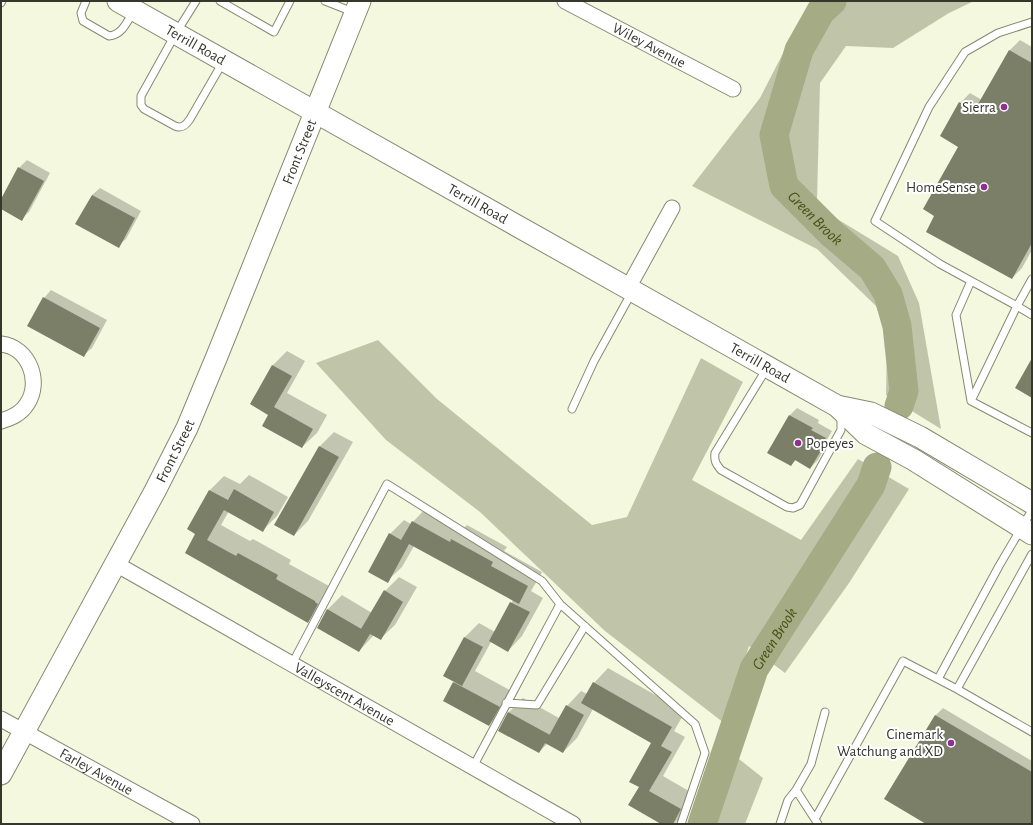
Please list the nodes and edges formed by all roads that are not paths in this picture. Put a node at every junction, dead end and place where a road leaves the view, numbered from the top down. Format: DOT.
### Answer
graph roads {
  1 [pos="86,1"];
  2 [pos="196,1"];
  3 [pos="220,1"];
  4 [pos="290,1"];
  5 [pos="325,1"];
  6 [pos="565,1"];
  7 [pos="127,6"];
  8 [pos="357,7"];
  9 [pos="1032,22"];
  10 [pos="176,33"];
  11 [pos="224,61"];
  12 [pos="733,89"];
  13 [pos="315,112"];
  14 [pos="672,208"];
  15 [pos="1032,280"];
  16 [pos="971,281"];
  17 [pos="630,289"];
  18 [pos="1017,306"];
  19 [pos="1032,315"];
  20 [pos="1,344"];
  21 [pos="768,366"];
  22 [pos="971,401"];
  23 [pos="837,406"];
  24 [pos="572,409"];
  25 [pos="1,421"];
  26 [pos="1032,433"];
  27 [pos="1032,503"];
  28 [pos="1028,524"];
  29 [pos="1032,554"];
  30 [pos="116,564"];
  31 [pos="560,604"];
  32 [pos="585,626"];
  33 [pos="292,664"];
  34 [pos="938,679"];
  35 [pos="957,689"];
  36 [pos="506,703"];
  37 [pos="825,712"];
  38 [pos="1,719"];
  39 [pos="24,731"];
  40 [pos="1032,732"];
  41 [pos="473,767"];
  42 [pos="1,774"];
  43 [pos="796,790"];
  44 [pos="816,821"];
  45 [pos="192,824"];
  46 [pos="573,824"];
  47 [pos="681,824"];
  48 [pos="780,824"];
  1 -- 7 [label="lane"];
  2 -- 10 [label="lane"];
  3 -- 4 [label="lane"];
  5 -- 8 [label="lane"];
  6 -- 12 [label="street, Wiley Avenue"];
  7 -- 10 [label="street, Terrill Road"];
  8 -- 13 [label="street, Front Street"];
  9 -- 16 [label="lane"];
  10 -- 11 [label="street, Terrill Road"];
  10 -- 11 [label="lane"];
  11 -- 13 [label="street, Terrill Road"];
  13 -- 17 [label="street, Terrill Road"];
  13 -- 30 [label="street, Front Street"];
  14 -- 17 [label="street"];
  15 -- 18 [label="lane"];
  16 -- 18 [label="lane"];
  16 -- 22 [label="lane"];
  17 -- 21 [label="street, Terrill Road"];
  17 -- 24 [label="lane"];
  18 -- 19 [label="lane"];
  18 -- 22 [label="lane"];
  20 -- 25 [label="street"];
  21 -- 23 [label="street, Terrill Road"];
  21 -- 23 [label="lane"];
  22 -- 26 [label="lane"];
  23 -- 27 [label="street, Terrill Road"];
  23 -- 28 [label="street, Terrill Road"];
  28 -- 34 [label="lane"];
  29 -- 35 [label="lane"];
  30 -- 33 [label="street, Valleyscent Avenue"];
  30 -- 39 [label="street, Front Street"];
  31 -- 32 [label="lane"];
  31 -- 33 [label="lane"];
  31 -- 36 [label="lane"];
  32 -- 36 [label="lane"];
  32 -- 47 [label="lane"];
  33 -- 41 [label="street, Valleyscent Avenue"];
  34 -- 35 [label="lane"];
  34 -- 44 [label="lane"];
  35 -- 40 [label="lane"];
  36 -- 41 [label="lane"];
  37 -- 43 [label="lane"];
  38 -- 39 [label="street, Farley Avenue"];
  39 -- 42 [label="street, Front Street"];
  39 -- 45 [label="street, Farley Avenue"];
  41 -- 46 [label="street, Valleyscent Avenue"];
  43 -- 44 [label="lane"];
  43 -- 48 [label="lane"];
}
